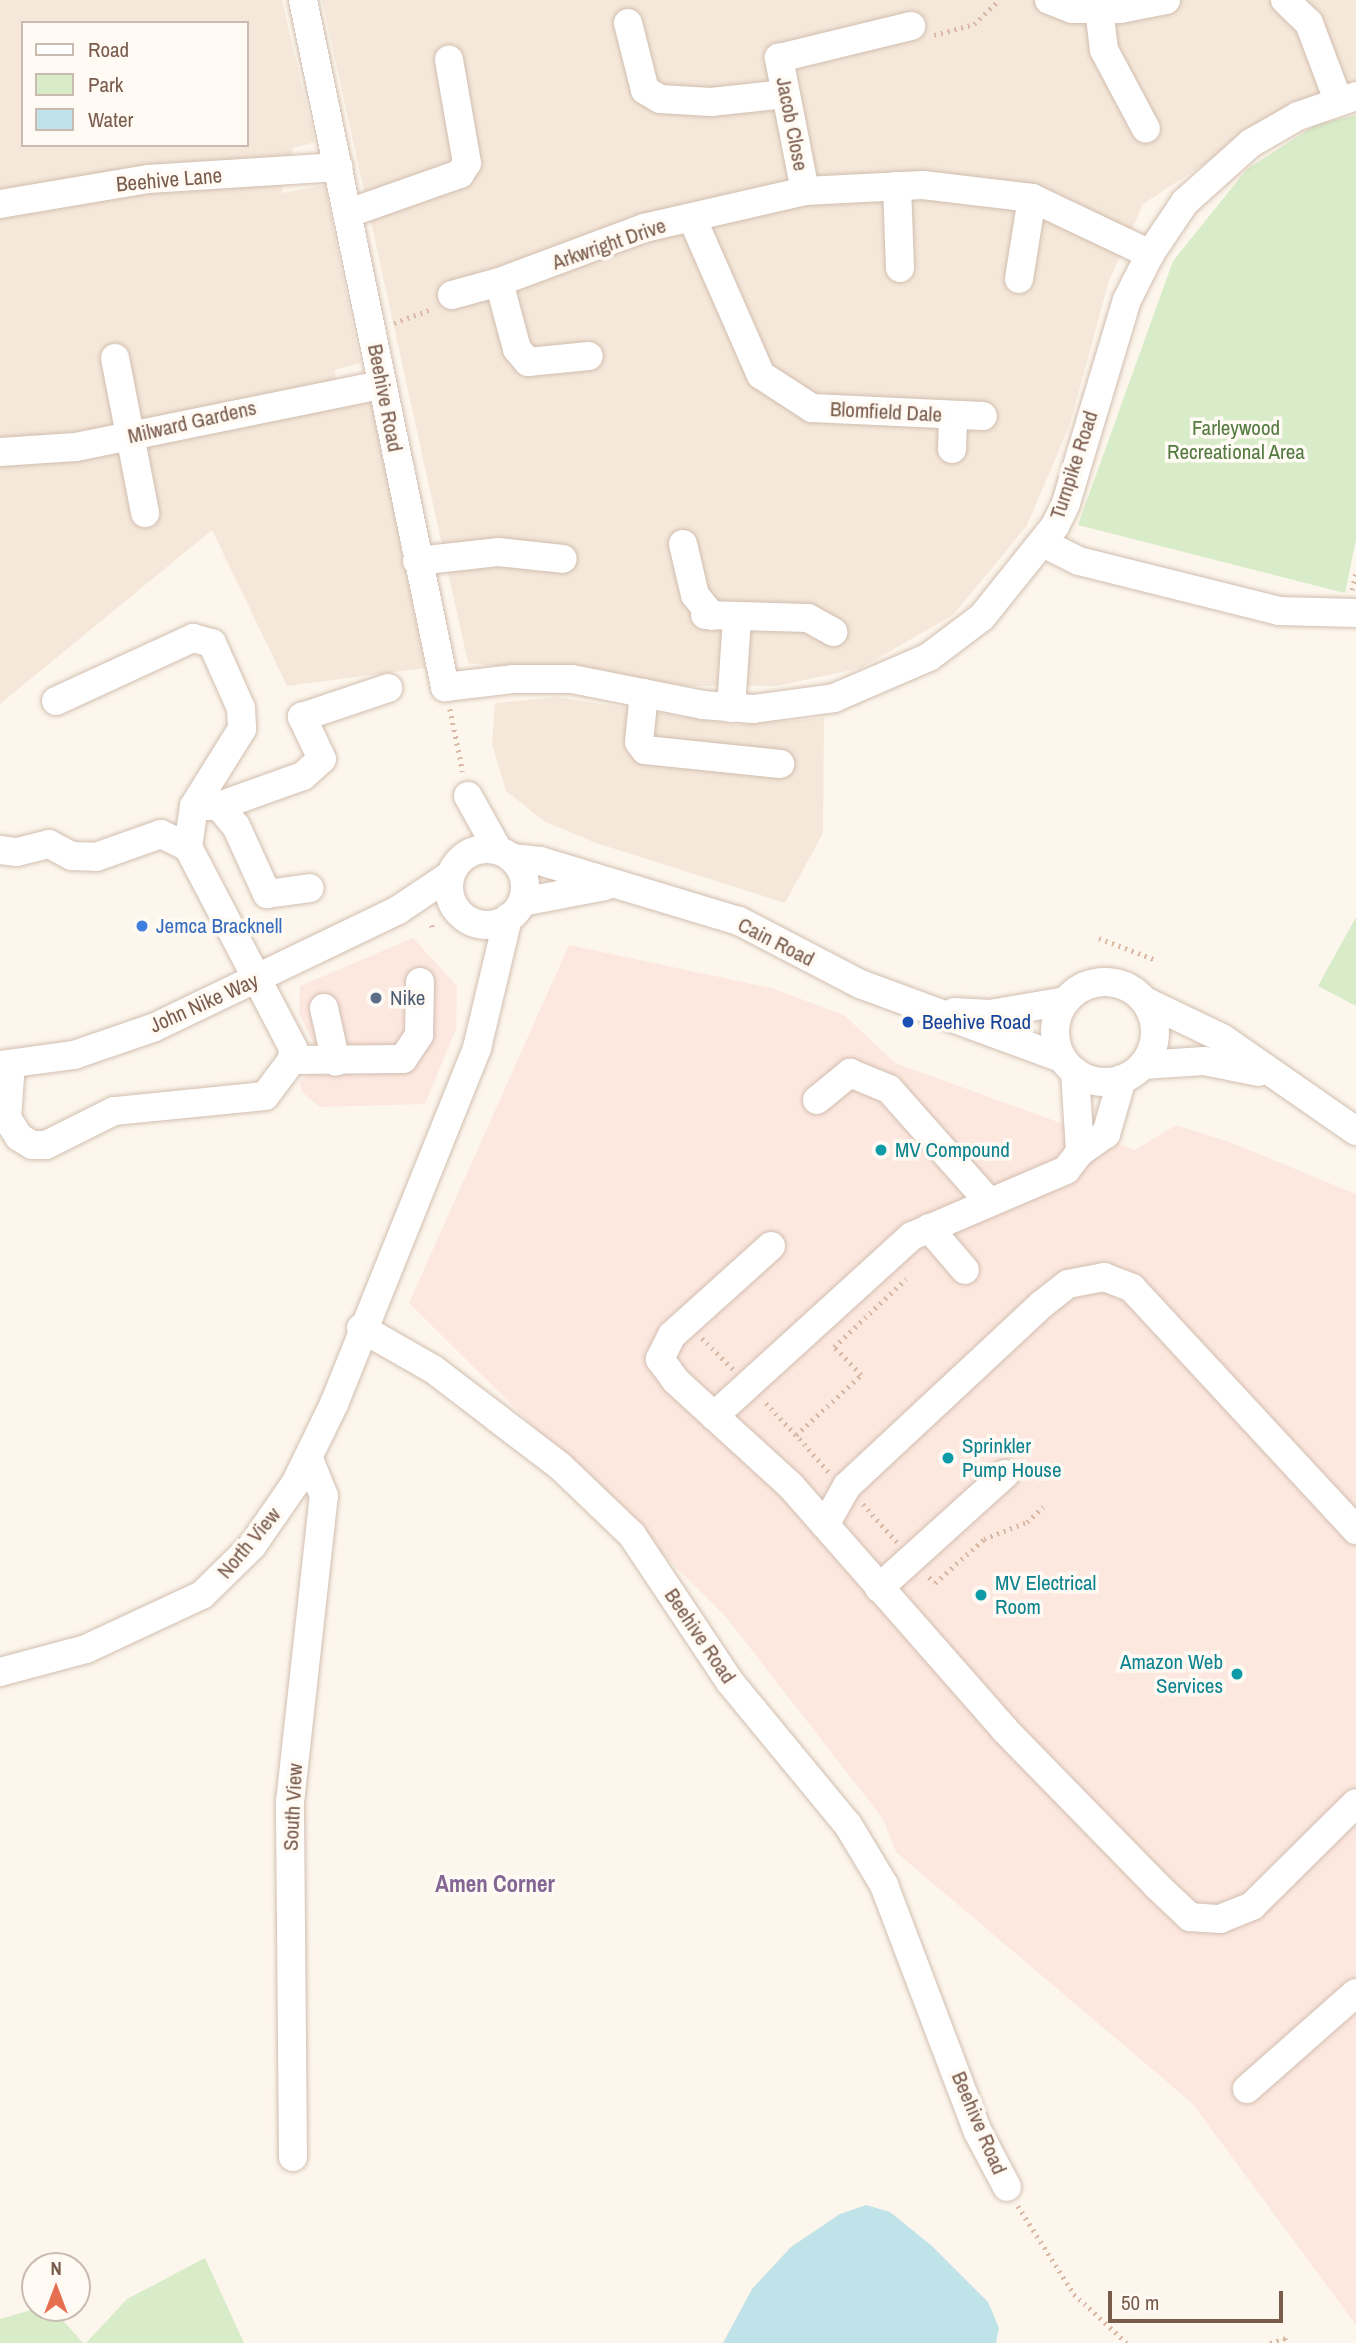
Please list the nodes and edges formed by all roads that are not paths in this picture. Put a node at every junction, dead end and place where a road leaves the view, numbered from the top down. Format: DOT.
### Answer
graph roads {
  1 [pos="303,0"];
  2 [pos="1049,0"];
  3 [pos="1166,0"];
  4 [pos="1294,2"];
  5 [pos="1099,9"];
  6 [pos="628,23"];
  7 [pos="911,26"];
  8 [pos="449,60"];
  9 [pos="786,94"];
  10 [pos="1347,98"];
  11 [pos="1146,129"];
  12 [pos="339,166"];
  13 [pos="897,186"];
  14 [pos="806,191"];
  15 [pos="1032,198"];
  16 [pos="0,204"];
  17 [pos="349,213"];
  18 [pos="692,218"];
  19 [pos="1150,254"];
  20 [pos="900,268"];
  21 [pos="1019,279"];
  22 [pos="499,282"];
  23 [pos="452,295"];
  24 [pos="589,356"];
  25 [pos="115,358"];
  26 [pos="382,385"];
  27 [pos="953,415"];
  28 [pos="983,416"];
  29 [pos="129,437"];
  30 [pos="952,449"];
  31 [pos="0,452"];
  32 [pos="145,513"];
  33 [pos="1043,543"];
  34 [pos="683,544"];
  35 [pos="563,559"];
  36 [pos="417,561"];
  37 [pos="1356,613"];
  38 [pos="729,617"];
  39 [pos="833,632"];
  40 [pos="446,687"];
  41 [pos="388,688"];
  42 [pos="643,693"];
  43 [pos="56,701"];
  44 [pos="731,708"];
  45 [pos="780,765"];
  46 [pos="207,806"];
  47 [pos="188,847"];
  48 [pos="0,850"];
  49 [pos="505,854"];
  50 [pos="458,865"];
  51 [pos="611,885"];
  52 [pos="310,888"];
  53 [pos="398,910"];
  54 [pos="515,910"];
  55 [pos="470,919"];
  56 [pos="255,981"];
  57 [pos="420,982"];
  58 [pos="492,982"];
  59 [pos="1066,1001"];
  60 [pos="1145,1001"];
  61 [pos="324,1008"];
  62 [pos="937,1012"];
  63 [pos="292,1060"];
  64 [pos="336,1062"];
  65 [pos="6,1065"];
  66 [pos="1068,1065"];
  67 [pos="1132,1072"];
  68 [pos="1275,1077"];
  69 [pos="817,1100"];
  70 [pos="1356,1131"];
  71 [pos="1080,1152"];
  72 [pos="988,1201"];
  73 [pos="921,1232"];
  74 [pos="771,1246"];
  75 [pos="965,1270"];
  76 [pos="361,1328"];
  77 [pos="714,1416"];
  78 [pos="310,1461"];
  79 [pos="1005,1474"];
  80 [pos="825,1525"];
  81 [pos="1356,1530"];
  82 [pos="879,1588"];
  83 [pos="0,1672"];
  84 [pos="1356,1803"];
  85 [pos="1356,1993"];
  86 [pos="1247,2089"];
  87 [pos="293,2157"];
  88 [pos="1007,2187"];
  1 -- 12 [label="street, Beehive Road"];
  2 -- 5 [label="street"];
  3 -- 5 [label="street"];
  4 -- 10 [label="street"];
  5 -- 11 [label="street"];
  6 -- 9 [label="street"];
  7 -- 9 [label="street, Jacob Close"];
  8 -- 17 [label="street"];
  9 -- 14 [label="street, Jacob Close"];
  10 -- 19 [label="street, Turnpike Road"];
  12 -- 16 [label="street, Beehive Lane"];
  12 -- 17 [label="street, Beehive Road"];
  13 -- 14 [label="street, Arkwright Drive"];
  13 -- 15 [label="street, Arkwright Drive"];
  13 -- 20 [label="street"];
  14 -- 18 [label="street, Arkwright Drive"];
  15 -- 19 [label="street, Arkwright Drive"];
  15 -- 21 [label="street"];
  17 -- 26 [label="street, Beehive Road"];
  18 -- 22 [label="street, Arkwright Drive"];
  18 -- 27 [label="street, Blomfield Dale"];
  19 -- 33 [label="street, Turnpike Road"];
  22 -- 23 [label="street, Arkwright Drive"];
  22 -- 24 [label="street"];
  25 -- 29 [label="street"];
  26 -- 29 [label="street, Milward Gardens"];
  26 -- 36 [label="street, Beehive Road"];
  27 -- 28 [label="street, Blomfield Dale"];
  27 -- 30 [label="street"];
  29 -- 31 [label="street, Milward Gardens"];
  29 -- 32 [label="street"];
  33 -- 37 [label="street"];
  33 -- 44 [label="street, Turnpike Road"];
  34 -- 38 [label="street"];
  35 -- 36 [label="street"];
  36 -- 40 [label="street, Beehive Road"];
  38 -- 39 [label="street"];
  38 -- 44 [label="street"];
  40 -- 42 [label="street, Turnpike Road"];
  41 -- 46 [label="street"];
  42 -- 44 [label="street, Turnpike Road"];
  42 -- 45 [label="street"];
  43 -- 46 [label="street"];
  46 -- 47 [label="street"];
  46 -- 52 [label="street"];
  47 -- 48 [label="street"];
  47 -- 56 [label="street"];
  49 -- 50 [label="street"];
  49 -- 50 [label="street"];
  49 -- 51 [label="street, Cain Road"];
  49 -- 54 [label="street"];
  50 -- 53 [label="street, John Nike Way"];
  50 -- 55 [label="street"];
  51 -- 54 [label="street, Cain Road"];
  51 -- 62 [label="street, Cain Road"];
  53 -- 55 [label="street, John Nike Way"];
  53 -- 56 [label="street, John Nike Way"];
  54 -- 55 [label="street"];
  54 -- 58 [label="street"];
  55 -- 58 [label="street"];
  56 -- 63 [label="street"];
  56 -- 65 [label="street, John Nike Way"];
  57 -- 64 [label="street"];
  58 -- 76 [label="street"];
  59 -- 60 [label="street"];
  59 -- 62 [label="street, Cain Road"];
  59 -- 66 [label="street"];
  60 -- 67 [label="street"];
  60 -- 68 [label="street"];
  61 -- 64 [label="street"];
  62 -- 66 [label="street, Cain Road"];
  63 -- 64 [label="street"];
  63 -- 65 [label="street"];
  66 -- 67 [label="street"];
  66 -- 71 [label="street"];
  67 -- 68 [label="street"];
  67 -- 71 [label="street"];
  68 -- 70 [label="street"];
  69 -- 72 [label="street"];
  71 -- 72 [label="street"];
  72 -- 73 [label="street"];
  73 -- 75 [label="street"];
  73 -- 77 [label="street"];
  74 -- 77 [label="street"];
  76 -- 78 [label="street, North View"];
  76 -- 88 [label="street, Beehive Road"];
  77 -- 80 [label="street"];
  78 -- 83 [label="street, North View"];
  78 -- 87 [label="street, South View"];
  79 -- 82 [label="street"];
  80 -- 81 [label="street"];
  80 -- 82 [label="street"];
  82 -- 84 [label="street"];
  85 -- 86 [label="street"];
}
